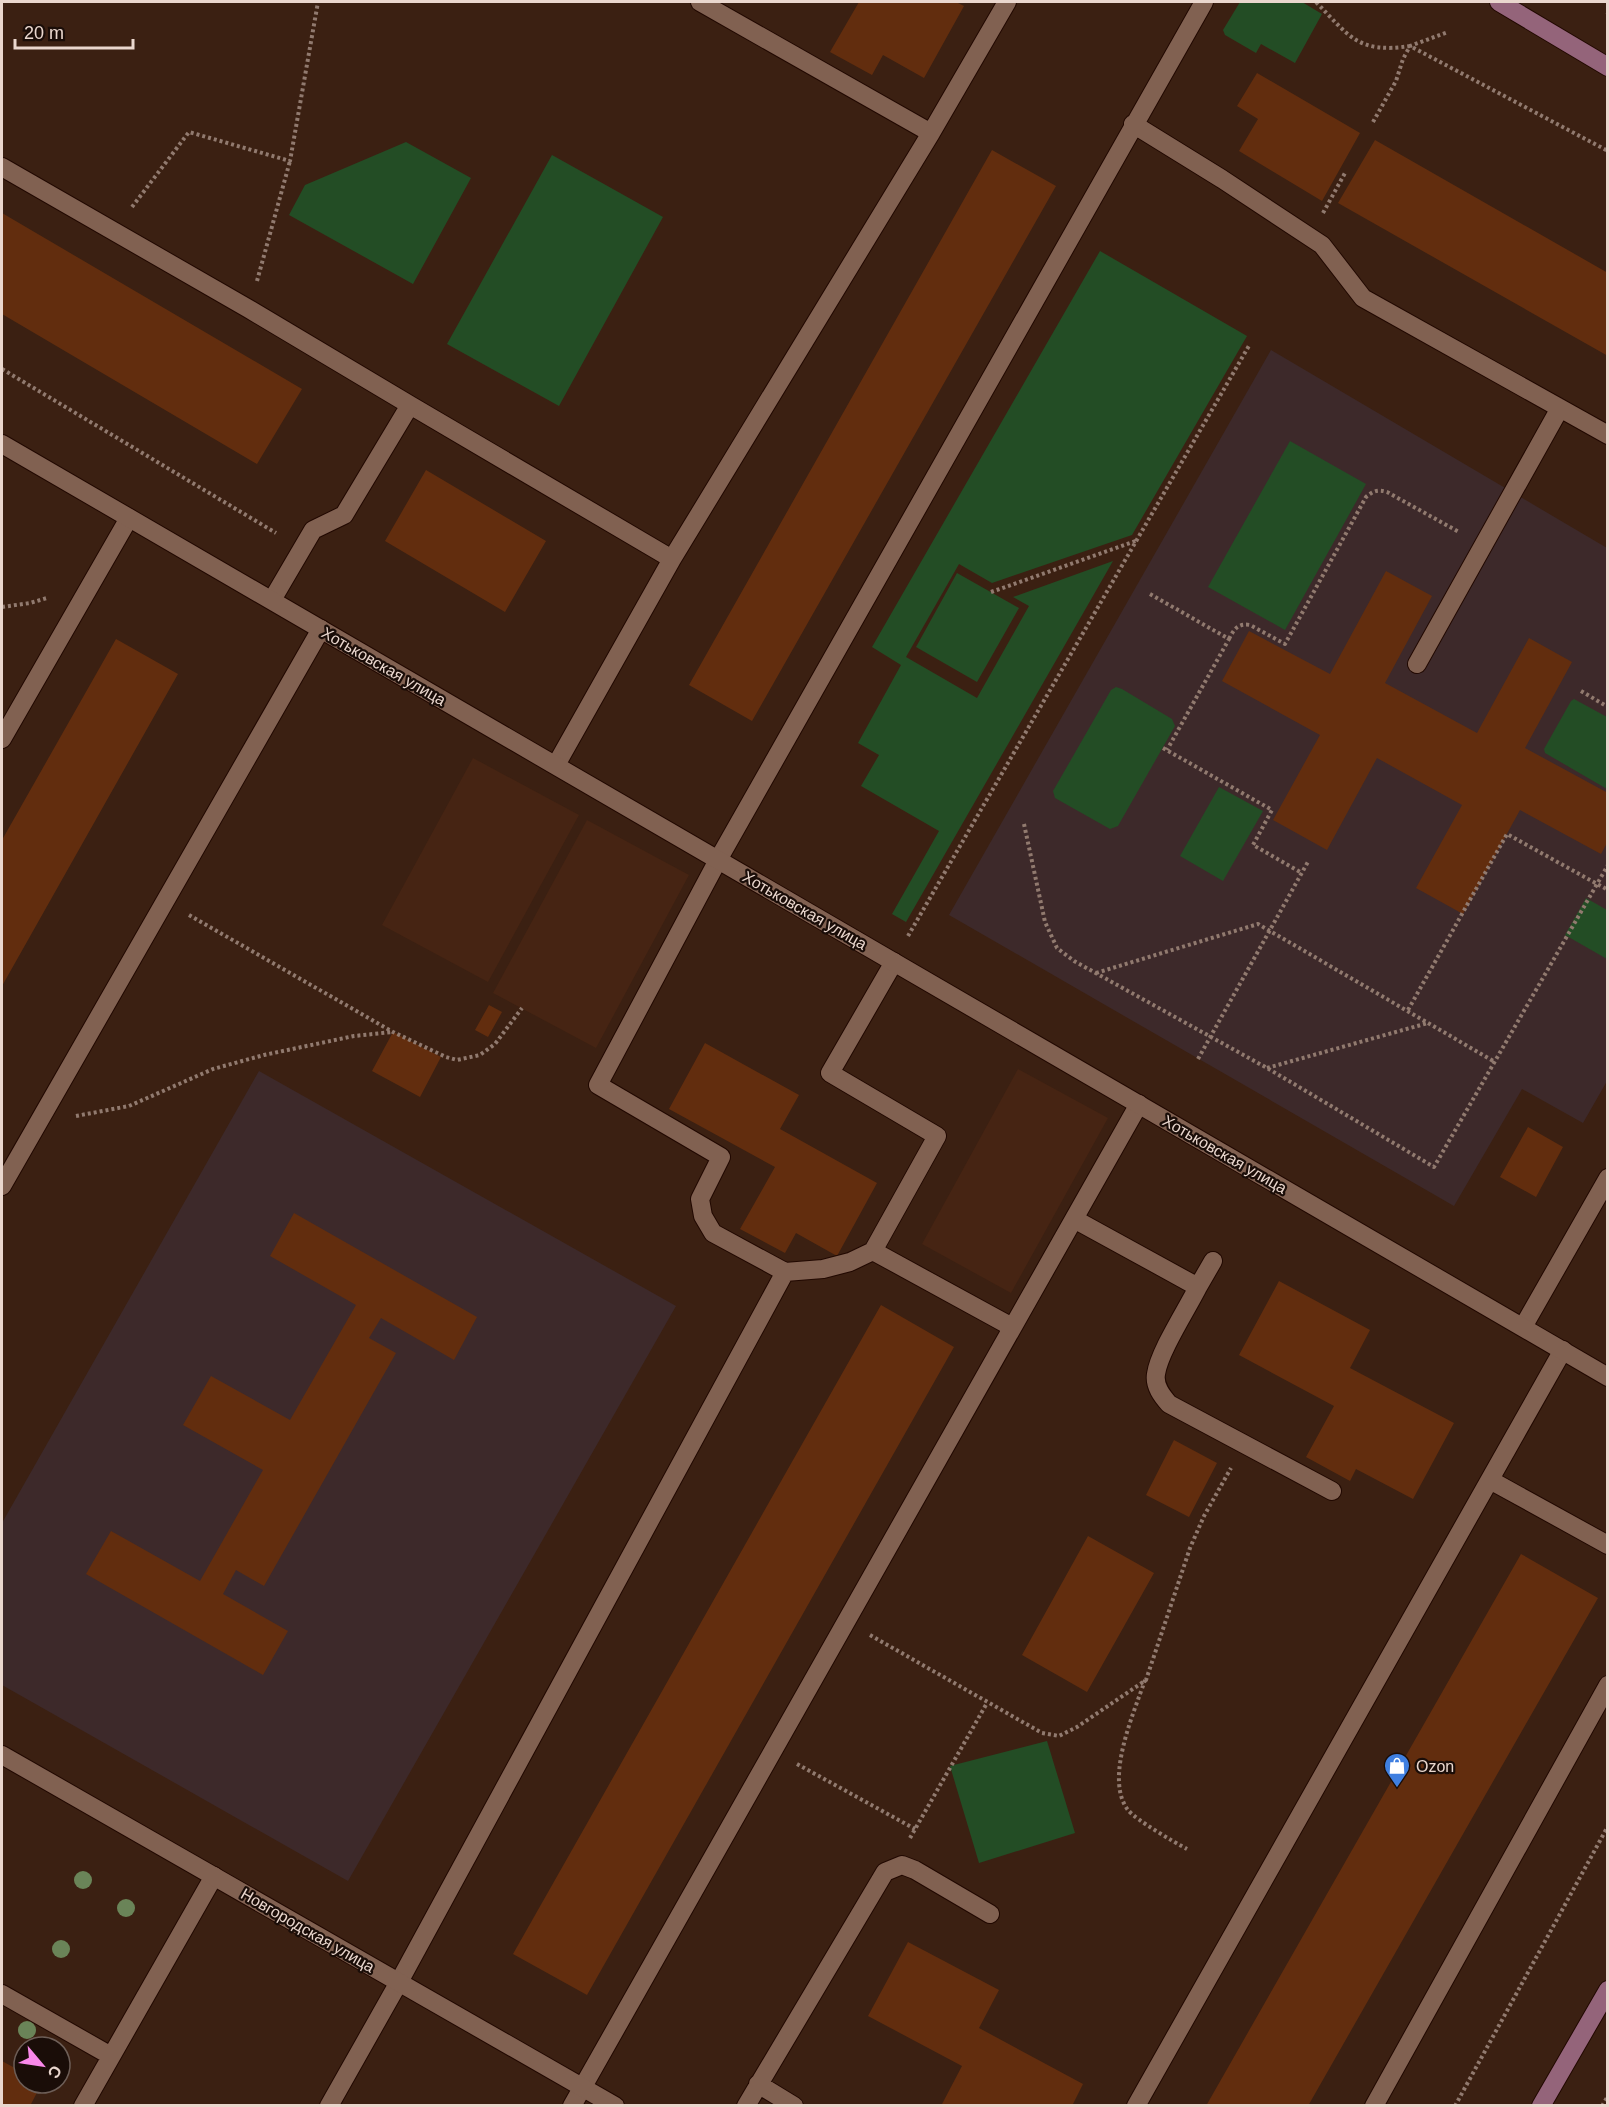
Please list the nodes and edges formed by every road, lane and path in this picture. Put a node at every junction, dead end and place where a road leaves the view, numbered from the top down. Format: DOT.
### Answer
graph roads {
  1 [pos="318,2"];
  2 [pos="700,2"];
  3 [pos="1007,2"];
  4 [pos="1204,2"];
  5 [pos="1316,2"];
  6 [pos="1498,2"];
  7 [pos="1448,32"];
  8 [pos="1410,46"];
  9 [pos="1608,68"];
  10 [pos="1373,122"];
  11 [pos="1133,124"];
  12 [pos="931,133"];
  13 [pos="1608,151"];
  14 [pos="290,161"];
  15 [pos="2,167"];
  16 [pos="1345,173"];
  17 [pos="113,231"];
  18 [pos="1309,237"];
  19 [pos="249,309"];
  20 [pos="1250,345"];
  21 [pos="2,369"];
  22 [pos="410,405"];
  23 [pos="1560,408"];
  24 [pos="1608,435"];
  25 [pos="2,444"];
  26 [pos="129,518"];
  27 [pos="1137,541"];
  28 [pos="1483,546"];
  29 [pos="303,548"];
  30 [pos="672,559"];
  31 [pos="991,592"];
  32 [pos="1150,594"];
  33 [pos="272,600"];
  34 [pos="321,629"];
  35 [pos="1229,639"];
  36 [pos="1417,664"];
  37 [pos="1581,691"];
  38 [pos="1608,706"];
  39 [pos="2,739"];
  40 [pos="556,765"];
  41 [pos="1024,824"];
  42 [pos="718,860"];
  43 [pos="1309,860"];
  44 [pos="1608,865"];
  45 [pos="1302,873"];
  46 [pos="1597,884"];
  47 [pos="1608,890"];
  48 [pos="165,902"];
  49 [pos="1270,932"];
  50 [pos="905,941"];
  51 [pos="894,962"];
  52 [pos="1096,973"];
  53 [pos="522,1008"];
  54 [pos="1408,1010"];
  55 [pos="1428,1023"];
  56 [pos="393,1032"];
  57 [pos="1210,1036"];
  58 [pos="1198,1059"];
  59 [pos="1495,1062"];
  60 [pos="1267,1068"];
  61 [pos="1139,1104"];
  62 [pos="45,1111"];
  63 [pos="1608,1178"];
  64 [pos="2,1186"];
  65 [pos="1074,1219"];
  66 [pos="873,1251"];
  67 [pos="1213,1261"];
  68 [pos="785,1272"];
  69 [pos="1198,1287"];
  70 [pos="1012,1327"];
  71 [pos="1523,1328"];
  72 [pos="1563,1350"];
  73 [pos="1608,1377"];
  74 [pos="1244,1445"];
  75 [pos="1490,1480"];
  76 [pos="1332,1491"];
  77 [pos="1608,1545"];
  78 [pos="846,1622"];
  79 [pos="1146,1680"];
  80 [pos="1608,1685"];
  81 [pos="987,1703"];
  82 [pos="773,1750"];
  83 [pos="2,1755"];
  84 [pos="1608,1826"];
  85 [pos="1186,1849"];
  86 [pos="214,1876"];
  87 [pos="990,1914"];
  88 [pos="399,1982"];
  89 [pos="1608,1990"];
  90 [pos="2,1994"];
  91 [pos="111,2056"];
  92 [pos="758,2084"];
  93 [pos="583,2087"];
  94 [pos="1608,2096"];
  95 [pos="83,2106"];
  96 [pos="330,2106"];
  97 [pos="572,2106"];
  98 [pos="615,2106"];
  99 [pos="746,2106"];
  100 [pos="794,2106"];
  101 [pos="1136,2106"];
  102 [pos="1374,2106"];
  103 [pos="1455,2106"];
  104 [pos="1541,2106"];
  105 [pos="1602,2106"];
  1 -- 14 [label="path"];
  2 -- 12 [label="street"];
  3 -- 12 [label="street"];
  4 -- 11 [label="street"];
  5 -- 8 [label="path"];
  6 -- 9 [label="street"];
  7 -- 8 [label="path"];
  8 -- 10 [label="path"];
  8 -- 13 [label="path"];
  11 -- 18 [label="street"];
  11 -- 42 [label="street"];
  12 -- 30 [label="street"];
  14 -- 17 [label="path"];
  14 -- 19 [label="path"];
  15 -- 17 [label="street"];
  16 -- 18 [label="path"];
  17 -- 19 [label="street"];
  18 -- 23 [label="street"];
  19 -- 22 [label="street"];
  20 -- 27 [label="path"];
  21 -- 29 [label="path"];
  22 -- 29 [label="street"];
  22 -- 30 [label="street"];
  23 -- 24 [label="street"];
  23 -- 28 [label="street"];
  25 -- 26 [label="street, Хотьковская улица"];
  26 -- 33 [label="street, Хотьковская улица"];
  26 -- 39 [label="street"];
  27 -- 31 [label="path"];
  27 -- 50 [label="path"];
  28 -- 35 [label="path"];
  28 -- 36 [label="street"];
  29 -- 33 [label="street"];
  30 -- 40 [label="street"];
  32 -- 35 [label="path"];
  33 -- 34 [label="street, Хотьковская улица"];
  34 -- 40 [label="street, Хотьковская улица"];
  34 -- 48 [label="street"];
  35 -- 45 [label="path"];
  37 -- 38 [label="path"];
  40 -- 42 [label="street, Хотьковская улица"];
  41 -- 52 [label="path"];
  42 -- 51 [label="street, Хотьковская улица"];
  42 -- 68 [label="street"];
  43 -- 45 [label="path"];
  44 -- 46 [label="path"];
  45 -- 49 [label="path"];
  46 -- 47 [label="path"];
  46 -- 54 [label="path"];
  46 -- 59 [label="path"];
  48 -- 56 [label="path"];
  48 -- 62 [label="street"];
  49 -- 52 [label="path"];
  49 -- 54 [label="path"];
  49 -- 57 [label="path"];
  51 -- 61 [label="street, Хотьковская улица"];
  51 -- 66 [label="street"];
  52 -- 57 [label="path"];
  53 -- 56 [label="path"];
  54 -- 55 [label="path"];
  55 -- 59 [label="path"];
  55 -- 60 [label="path"];
  56 -- 62 [label="path"];
  57 -- 58 [label="path"];
  57 -- 60 [label="path"];
  59 -- 60 [label="path"];
  61 -- 65 [label="street"];
  61 -- 71 [label="street, Хотьковская улица"];
  62 -- 64 [label="street"];
  63 -- 71 [label="street"];
  65 -- 69 [label="street"];
  65 -- 70 [label="street"];
  66 -- 68 [label="street"];
  66 -- 70 [label="street"];
  67 -- 69 [label="street"];
  68 -- 88 [label="street"];
  69 -- 74 [label="street"];
  70 -- 78 [label="street"];
  71 -- 72 [label="street, Хотьковская улица"];
  72 -- 73 [label="street, Хотьковская улица"];
  72 -- 75 [label="street"];
  74 -- 76 [label="street"];
  74 -- 79 [label="path"];
  75 -- 77 [label="street"];
  75 -- 101 [label="street"];
  78 -- 81 [label="path"];
  78 -- 82 [label="street"];
  79 -- 81 [label="path"];
  79 -- 85 [label="path"];
  80 -- 102 [label="street"];
  81 -- 82 [label="path"];
  82 -- 93 [label="street"];
  83 -- 86 [label="street, Новгородская улица"];
  84 -- 103 [label="path"];
  86 -- 88 [label="street, Новгородская улица"];
  86 -- 91 [label="street"];
  87 -- 92 [label="street"];
  88 -- 93 [label="street, Новгородская улица"];
  88 -- 96 [label="street"];
  89 -- 104 [label="street"];
  90 -- 91 [label="street"];
  91 -- 95 [label="street"];
  92 -- 99 [label="street"];
  92 -- 100 [label="street"];
  93 -- 97 [label="street"];
  93 -- 98 [label="street, Новгородская улица"];
  94 -- 105 [label="path"];
}
